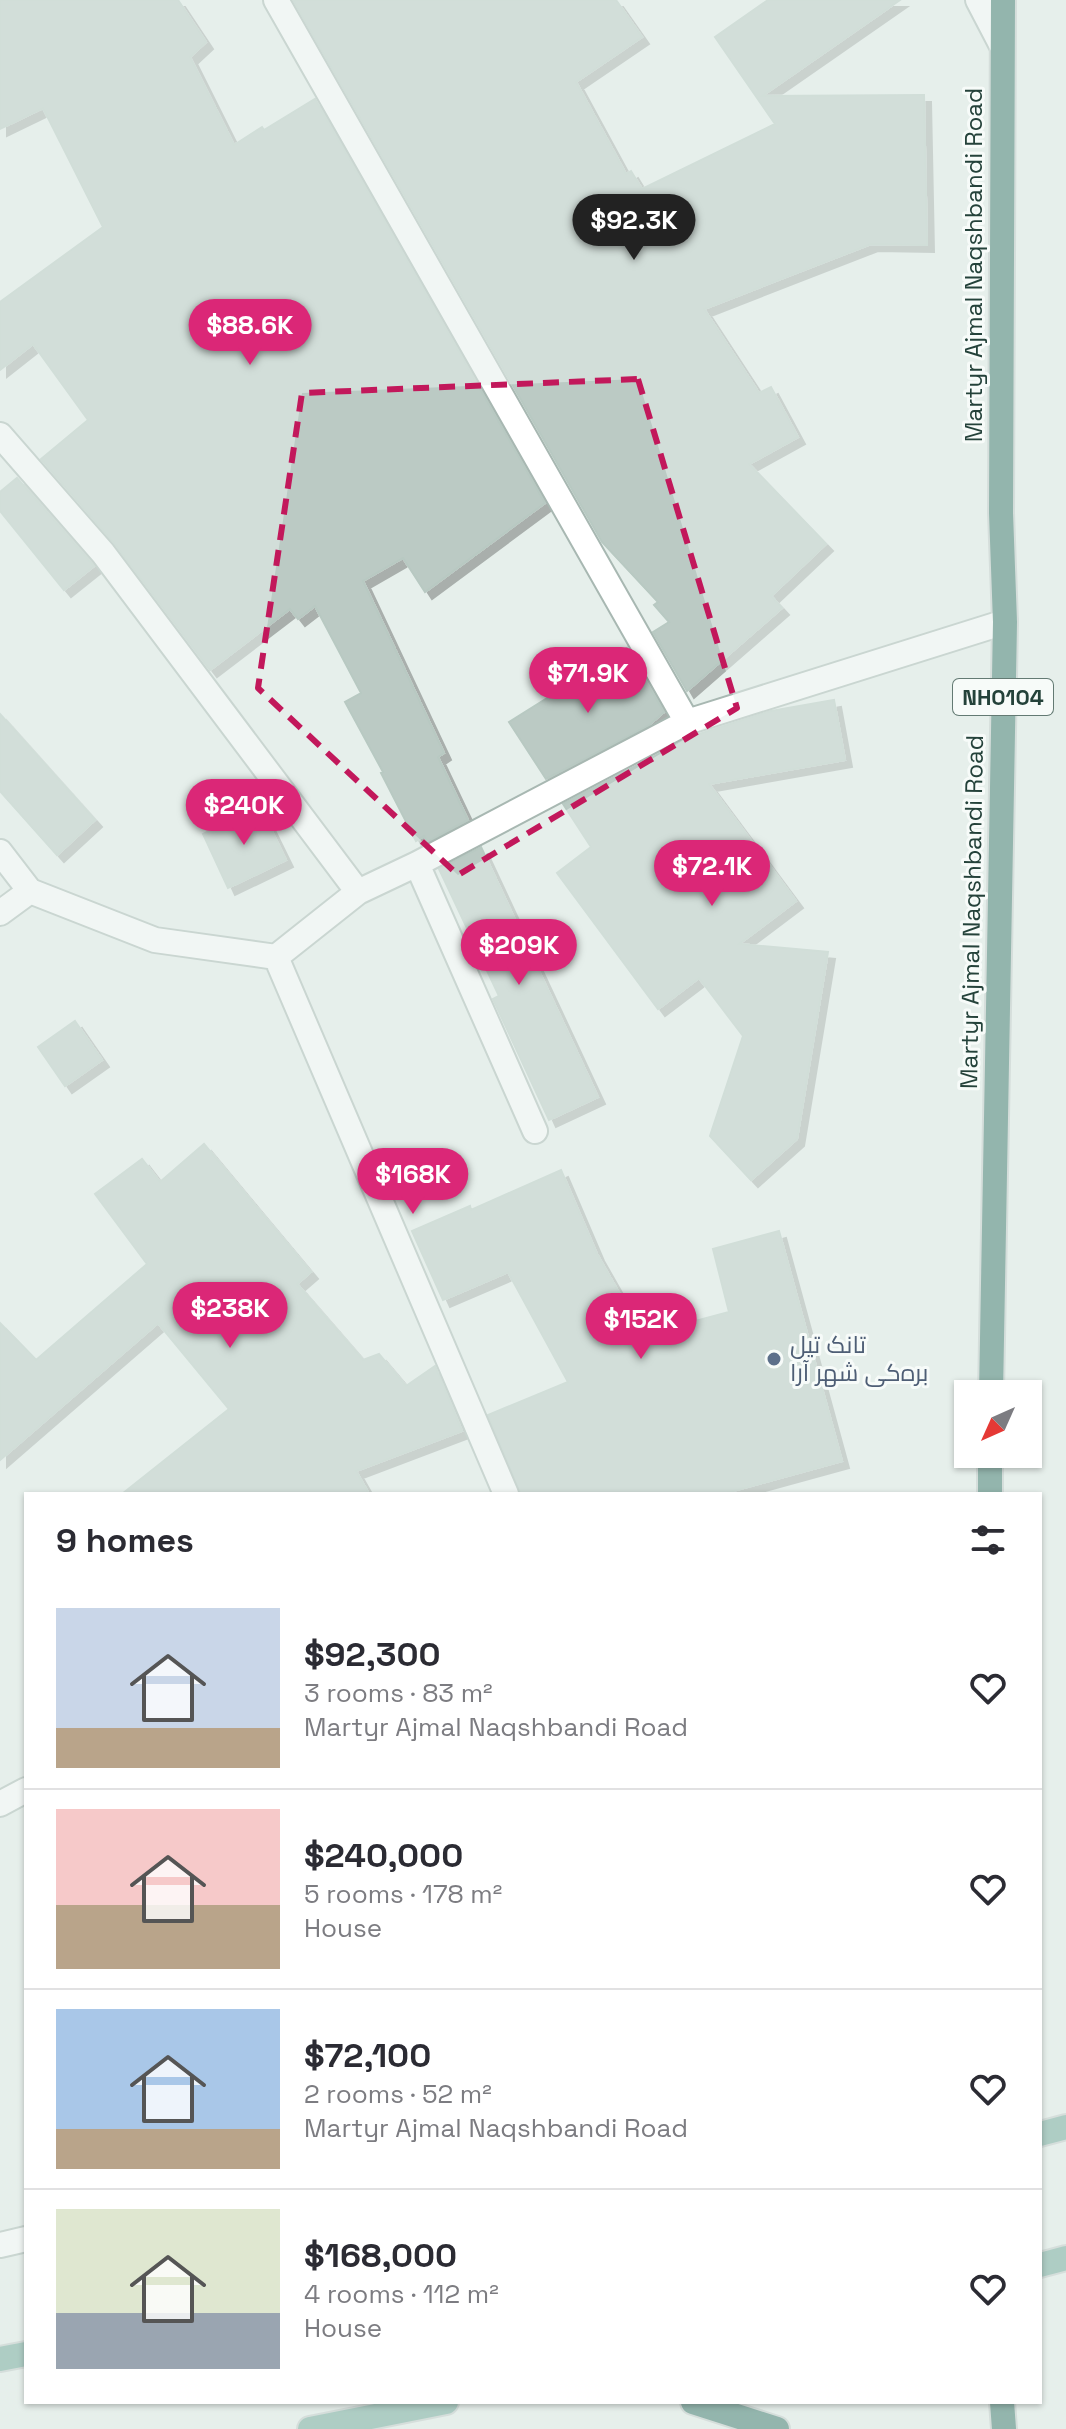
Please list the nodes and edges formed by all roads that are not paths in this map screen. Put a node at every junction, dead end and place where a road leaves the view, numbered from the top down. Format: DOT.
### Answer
graph roads {
  1 [pos="276,0"];
  2 [pos="978,0"];
  3 [pos="1003,0"];
  4 [pos="1002,46"];
  5 [pos="0,435"];
  6 [pos="1005,622"];
  7 [pos="687,722"];
  8 [pos="0,852"];
  9 [pos="417,864"];
  10 [pos="30,891"];
  11 [pos="358,892"];
  12 [pos="0,913"];
  13 [pos="276,957"];
  14 [pos="535,1131"];
  15 [pos="991,1380"];
  16 [pos="990,1468"];
  17 [pos="505,1492"];
  18 [pos="990,1492"];
  19 [pos="24,1791"];
  20 [pos="0,1804"];
  21 [pos="1066,2127"];
  22 [pos="1042,2133"];
  23 [pos="24,2239"];
  24 [pos="0,2245"];
  25 [pos="1066,2258"];
  26 [pos="1042,2264"];
  27 [pos="24,2354"];
  28 [pos="0,2359"];
  29 [pos="436,2404"];
  30 [pos="699,2404"];
  31 [pos="1002,2404"];
  32 [pos="310,2429"];
  33 [pos="777,2429"];
  34 [pos="1004,2429"];
  1 -- 7 [label="street"];
  2 -- 4 [label="street"];
  3 -- 4 [label="highway, Martyr Ajmal Naqshbandi Road / NH0104"];
  4 -- 6 [label="highway, Martyr Ajmal Naqshbandi Road / NH0104"];
  5 -- 11 [label="street"];
  6 -- 7 [label="street"];
  6 -- 15 [label="highway, Martyr Ajmal Naqshbandi Road / NH0104"];
  7 -- 9 [label="street"];
  8 -- 10 [label="street"];
  9 -- 11 [label="street"];
  9 -- 14 [label="street"];
  10 -- 12 [label="street"];
  10 -- 13 [label="street"];
  11 -- 13 [label="street"];
  13 -- 17 [label="street"];
  16 -- 18 [label="highway"];
  19 -- 20 [label="street"];
  21 -- 22 [label="main road"];
  23 -- 24 [label="street"];
  25 -- 26 [label="main road"];
  27 -- 28 [label="main road"];
  29 -- 32 [label="main road"];
  30 -- 33 [label="highway"];
  31 -- 34 [label="highway"];
}
